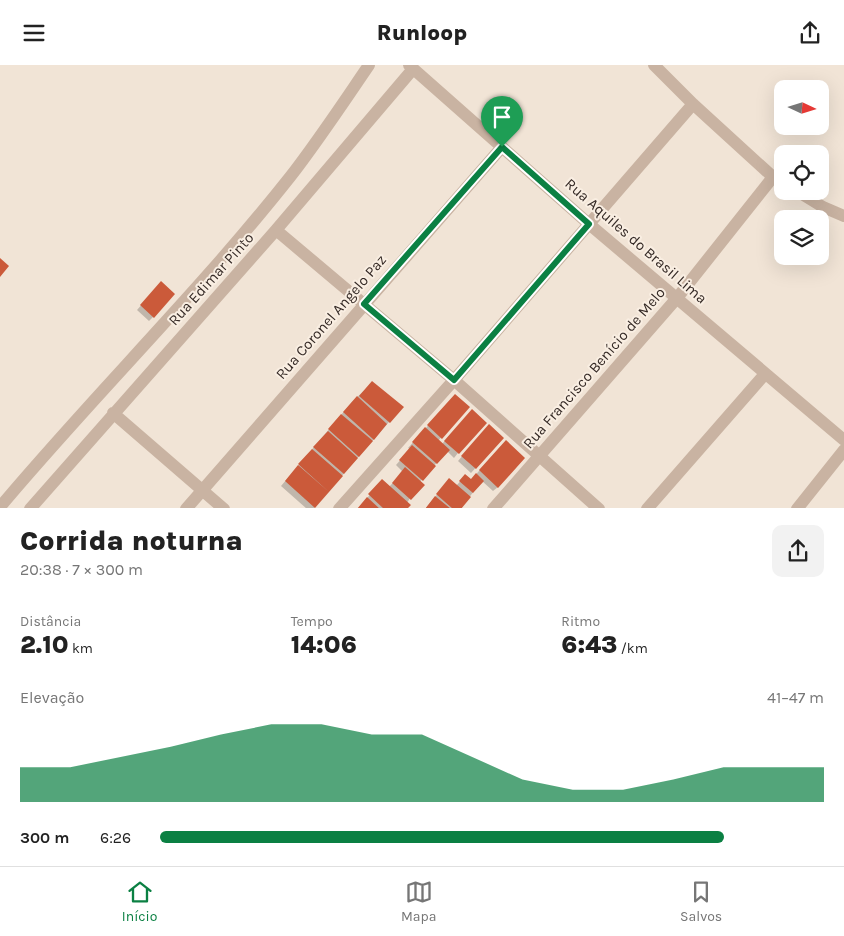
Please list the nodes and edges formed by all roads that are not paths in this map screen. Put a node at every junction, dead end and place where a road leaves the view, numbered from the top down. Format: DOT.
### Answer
graph roads {
  1 [pos="369,65"];
  2 [pos="654,65"];
  3 [pos="411,67"];
  4 [pos="693,104"];
  5 [pos="502,147"];
  6 [pos="774,176"];
  7 [pos="774,185"];
  8 [pos="811,200"];
  9 [pos="844,216"];
  10 [pos="589,224"];
  11 [pos="276,230"];
  12 [pos="677,298"];
  13 [pos="364,304"];
  14 [pos="765,374"];
  15 [pos="454,380"];
  16 [pos="114,413"];
  17 [pos="844,440"];
  18 [pos="844,451"];
  19 [pos="538,456"];
  20 [pos="203,490"];
  21 [pos="12,493"];
  22 [pos="0,507"];
  23 [pos="25,508"];
  24 [pos="31,508"];
  25 [pos="187,508"];
  26 [pos="223,508"];
  27 [pos="340,508"];
  28 [pos="494,508"];
  29 [pos="598,508"];
  30 [pos="648,508"];
  31 [pos="798,508"];
  1 -- 21 [label="street, Rua Edimar Pinto"];
  2 -- 4 [label="street"];
  3 -- 5 [label="street, Rua Aquiles do Brasil Lima"];
  3 -- 11 [label="street, Rua Edimar Pinto"];
  4 -- 6 [label="street"];
  4 -- 10 [label="street"];
  5 -- 10 [label="street, Rua Aquiles do Brasil Lima"];
  5 -- 13 [label="street, Rua Coronel Angelo Paz"];
  7 -- 12 [label="street, Rua Francisco Benício de Melo"];
  8 -- 9 [label="street"];
  10 -- 12 [label="street, Rua Aquiles do Brasil Lima"];
  10 -- 15 [label="street"];
  11 -- 13 [label="street"];
  11 -- 16 [label="street, Rua Edimar Pinto"];
  12 -- 14 [label="street, Rua Aquiles do Brasil Lima"];
  12 -- 19 [label="street, Rua Francisco Benício de Melo"];
  13 -- 15 [label="street"];
  13 -- 20 [label="street, Rua Coronel Angelo Paz"];
  14 -- 17 [label="street, Rua Aquiles do Brasil Lima"];
  14 -- 30 [label="street"];
  15 -- 19 [label="street"];
  15 -- 27 [label="street"];
  16 -- 20 [label="street"];
  16 -- 24 [label="street, Rua Edimar Pinto"];
  18 -- 31 [label="street"];
  19 -- 28 [label="street, Rua Francisco Benício de Melo"];
  19 -- 29 [label="street"];
  20 -- 25 [label="street, Rua Coronel Angelo Paz"];
  20 -- 26 [label="street"];
  21 -- 22 [label="street, Rua Edimar Pinto"];
  21 -- 23 [label="street"];
}
